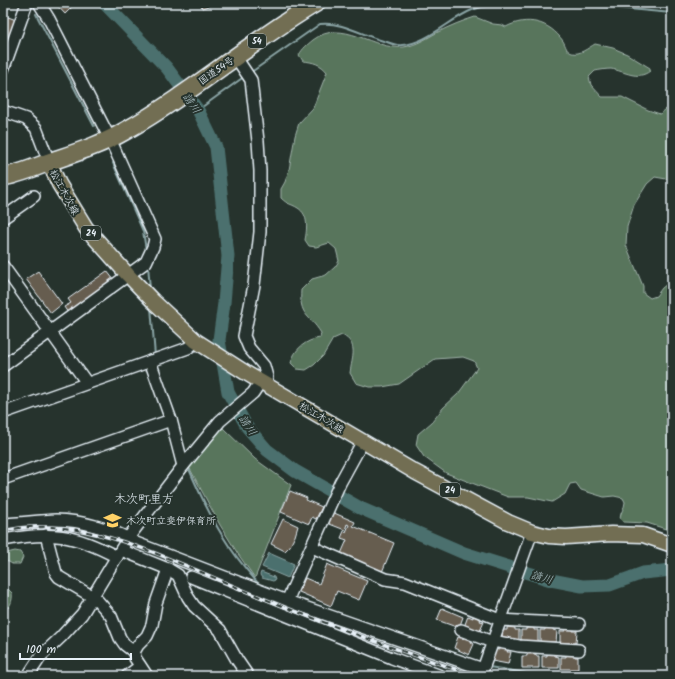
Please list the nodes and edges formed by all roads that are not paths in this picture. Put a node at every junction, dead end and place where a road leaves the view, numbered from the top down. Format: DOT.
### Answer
graph roads {
  1 [pos="27,3"];
  2 [pos="38,3"];
  3 [pos="316,3"];
  4 [pos="235,56"];
  5 [pos="3,70"];
  6 [pos="3,111"];
  7 [pos="110,139"];
  8 [pos="49,162"];
  9 [pos="3,170"];
  10 [pos="3,177"];
  11 [pos="34,196"];
  12 [pos="3,218"];
  13 [pos="3,266"];
  14 [pos="128,275"];
  15 [pos="50,332"];
  16 [pos="200,344"];
  17 [pos="150,361"];
  18 [pos="3,366"];
  19 [pos="263,382"];
  20 [pos="87,383"];
  21 [pos="3,413"];
  22 [pos="170,420"];
  23 [pos="363,441"];
  24 [pos="183,466"];
  25 [pos="3,479"];
  26 [pos="3,524"];
  27 [pos="532,532"];
  28 [pos="46,535"];
  29 [pos="128,538"];
  30 [pos="3,540"];
  31 [pos="672,545"];
  32 [pos="312,547"];
  33 [pos="119,554"];
  34 [pos="168,569"];
  35 [pos="191,577"];
  36 [pos="93,597"];
  37 [pos="289,598"];
  38 [pos="500,620"];
  39 [pos="579,624"];
  40 [pos="461,630"];
  41 [pos="492,642"];
  42 [pos="579,650"];
  43 [pos="134,652"];
  44 [pos="140,666"];
  45 [pos="28,676"];
  46 [pos="127,676"];
  47 [pos="147,676"];
  48 [pos="248,676"];
  49 [pos="441,676"];
  1 -- 5 [label="street"];
  2 -- 7 [label="street"];
  3 -- 4 [label="highway, 国道54号 / 54"];
  4 -- 7 [label="highway, 国道54号 / 54"];
  4 -- 19 [label="street"];
  6 -- 8 [label="street"];
  7 -- 8 [label="highway, 国道54号 / 54"];
  7 -- 14 [label="street"];
  8 -- 9 [label="highway, 国道54号 / 54"];
  8 -- 10 [label="highway, 国道54号 / 54"];
  8 -- 14 [label="main road, 松江木次線 / 24"];
  11 -- 12 [label="street"];
  13 -- 15 [label="street"];
  14 -- 15 [label="street"];
  14 -- 16 [label="main road, 松江木次線 / 24"];
  15 -- 18 [label="street"];
  15 -- 20 [label="street"];
  16 -- 17 [label="street"];
  16 -- 19 [label="main road, 松江木次線 / 24"];
  17 -- 20 [label="street"];
  17 -- 22 [label="street"];
  19 -- 23 [label="main road, 松江木次線 / 24"];
  19 -- 24 [label="street"];
  20 -- 21 [label="street"];
  22 -- 24 [label="street"];
  22 -- 25 [label="street"];
  23 -- 27 [label="main road, 松江木次線 / 24"];
  23 -- 32 [label="street"];
  24 -- 29 [label="street"];
  26 -- 29 [label="street"];
  27 -- 31 [label="main road, 松江木次線 / 24"];
  27 -- 38 [label="street"];
  28 -- 30 [label="street"];
  28 -- 33 [label="street"];
  28 -- 36 [label="street"];
  29 -- 33 [label="street"];
  29 -- 37 [label="street"];
  32 -- 37 [label="street"];
  32 -- 38 [label="street"];
  33 -- 34 [label="street"];
  33 -- 36 [label="street"];
  34 -- 43 [label="street"];
  34 -- 48 [label="street"];
  35 -- 49 [label="street"];
  36 -- 43 [label="street"];
  36 -- 45 [label="street"];
  37 -- 41 [label="street"];
  38 -- 39 [label="street"];
  38 -- 41 [label="street"];
  40 -- 41 [label="street"];
  41 -- 42 [label="street"];
  43 -- 44 [label="street"];
  44 -- 46 [label="street"];
  44 -- 47 [label="street"];
}
